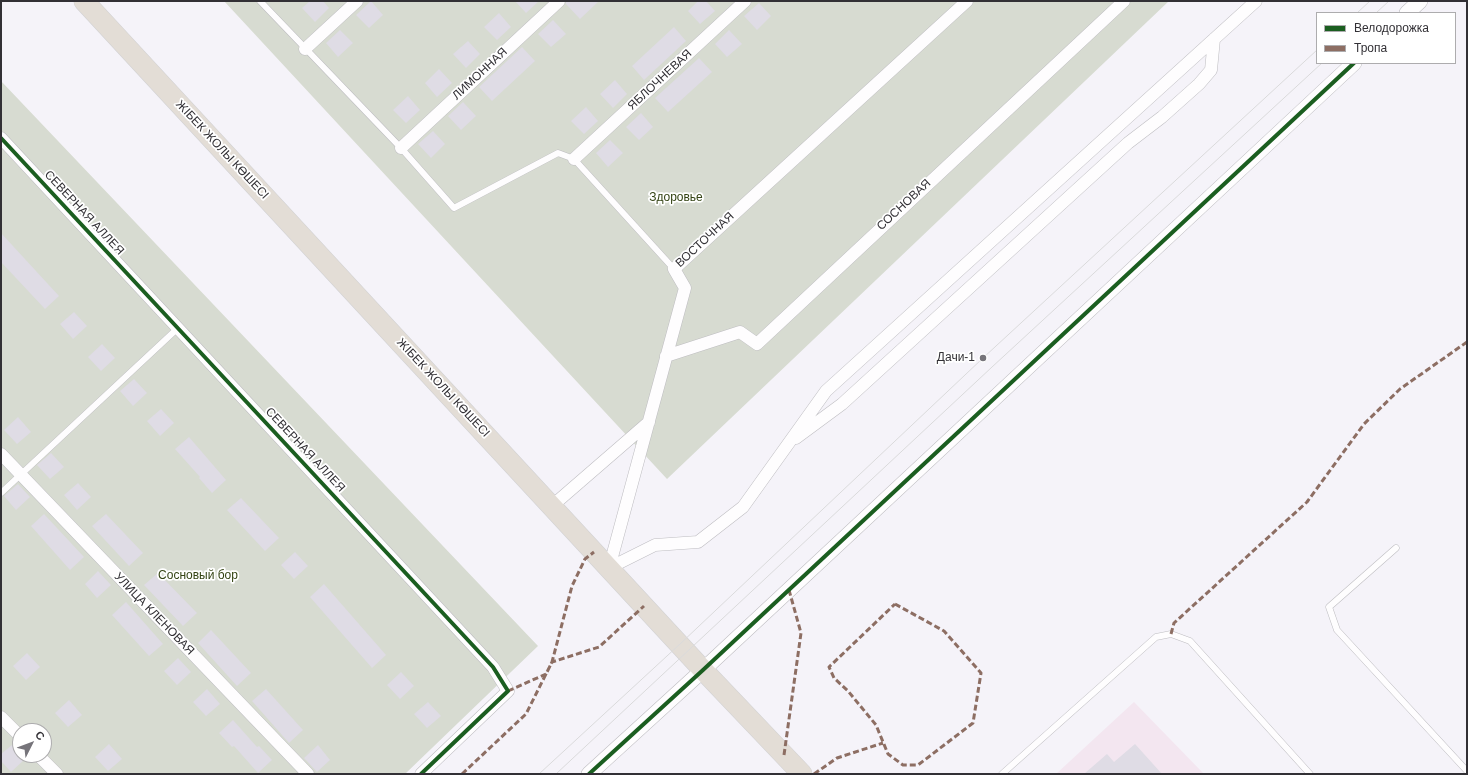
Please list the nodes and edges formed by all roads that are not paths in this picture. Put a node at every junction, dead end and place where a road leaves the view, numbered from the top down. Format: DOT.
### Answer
graph roads {
  1 [pos="84,1"];
  2 [pos="260,1"];
  3 [pos="357,1"];
  4 [pos="559,1"];
  5 [pos="745,1"];
  6 [pos="967,1"];
  7 [pos="1124,1"];
  8 [pos="1256,1"];
  9 [pos="1420,1"];
  10 [pos="1408,12"];
  11 [pos="1214,39"];
  12 [pos="305,48"];
  13 [pos="1353,64"];
  14 [pos="1,138"];
  15 [pos="401,148"];
  16 [pos="574,159"];
  17 [pos="674,269"];
  18 [pos="178,328"];
  19 [pos="666,356"];
  20 [pos="649,422"];
  21 [pos="787,445"];
  22 [pos="1,454"];
  23 [pos="21,475"];
  24 [pos="1,493"];
  25 [pos="552,506"];
  26 [pos="1396,548"];
  27 [pos="609,568"];
  28 [pos="703,670"];
  29 [pos="1,717"];
  30 [pos="12,728"];
  31 [pos="46,763"];
  32 [pos="1467,771"];
  33 [pos="57,774"];
  34 [pos="308,774"];
  35 [pos="421,774"];
  36 [pos="588,774"];
  37 [pos="802,774"];
  38 [pos="1002,774"];
  39 [pos="1310,774"];
  1 -- 25 [label="highway, ЖІБЕК ЖОЛЫ КӨШЕСІ"];
  2 -- 12 [label="lane"];
  3 -- 12 [label="street"];
  4 -- 15 [label="street, ЛИМОННАЯ"];
  5 -- 16 [label="street, ЯБЛОЧНЕВАЯ"];
  6 -- 17 [label="street, ВОСТОЧНАЯ"];
  7 -- 19 [label="street, СОСНОВАЯ"];
  8 -- 11 [label="street"];
  9 -- 10 [label="street"];
  11 -- 21 [label="street"];
  11 -- 21 [label="street"];
  12 -- 15 [label="lane"];
  13 -- 28 [label="street"];
  14 -- 18 [label="street, СЕВЕРНАЯ АЛЛЕЯ"];
  15 -- 16 [label="lane"];
  16 -- 17 [label="lane"];
  17 -- 19 [label="street, ВОСТОЧНАЯ"];
  18 -- 23 [label="lane"];
  18 -- 35 [label="street, СЕВЕРНАЯ АЛЛЕЯ"];
  19 -- 20 [label="street, ВОСТОЧНАЯ"];
  20 -- 25 [label="street"];
  20 -- 27 [label="street, ВОСТОЧНАЯ"];
  21 -- 27 [label="street"];
  22 -- 23 [label="street, УЛИЦА КЛЕНОВАЯ"];
  23 -- 24 [label="lane"];
  23 -- 34 [label="street, УЛИЦА КЛЕНОВАЯ"];
  25 -- 27 [label="highway, ЖІБЕК ЖОЛЫ КӨШЕСІ"];
  26 -- 32 [label="lane"];
  27 -- 28 [label="highway, ЖІБЕК ЖОЛЫ КӨШЕСІ"];
  28 -- 36 [label="street"];
  28 -- 37 [label="highway, ЖІБЕК ЖОЛЫ КӨШЕСІ"];
  29 -- 30 [label="street"];
  31 -- 33 [label="street"];
  38 -- 39 [label="lane"];
}
